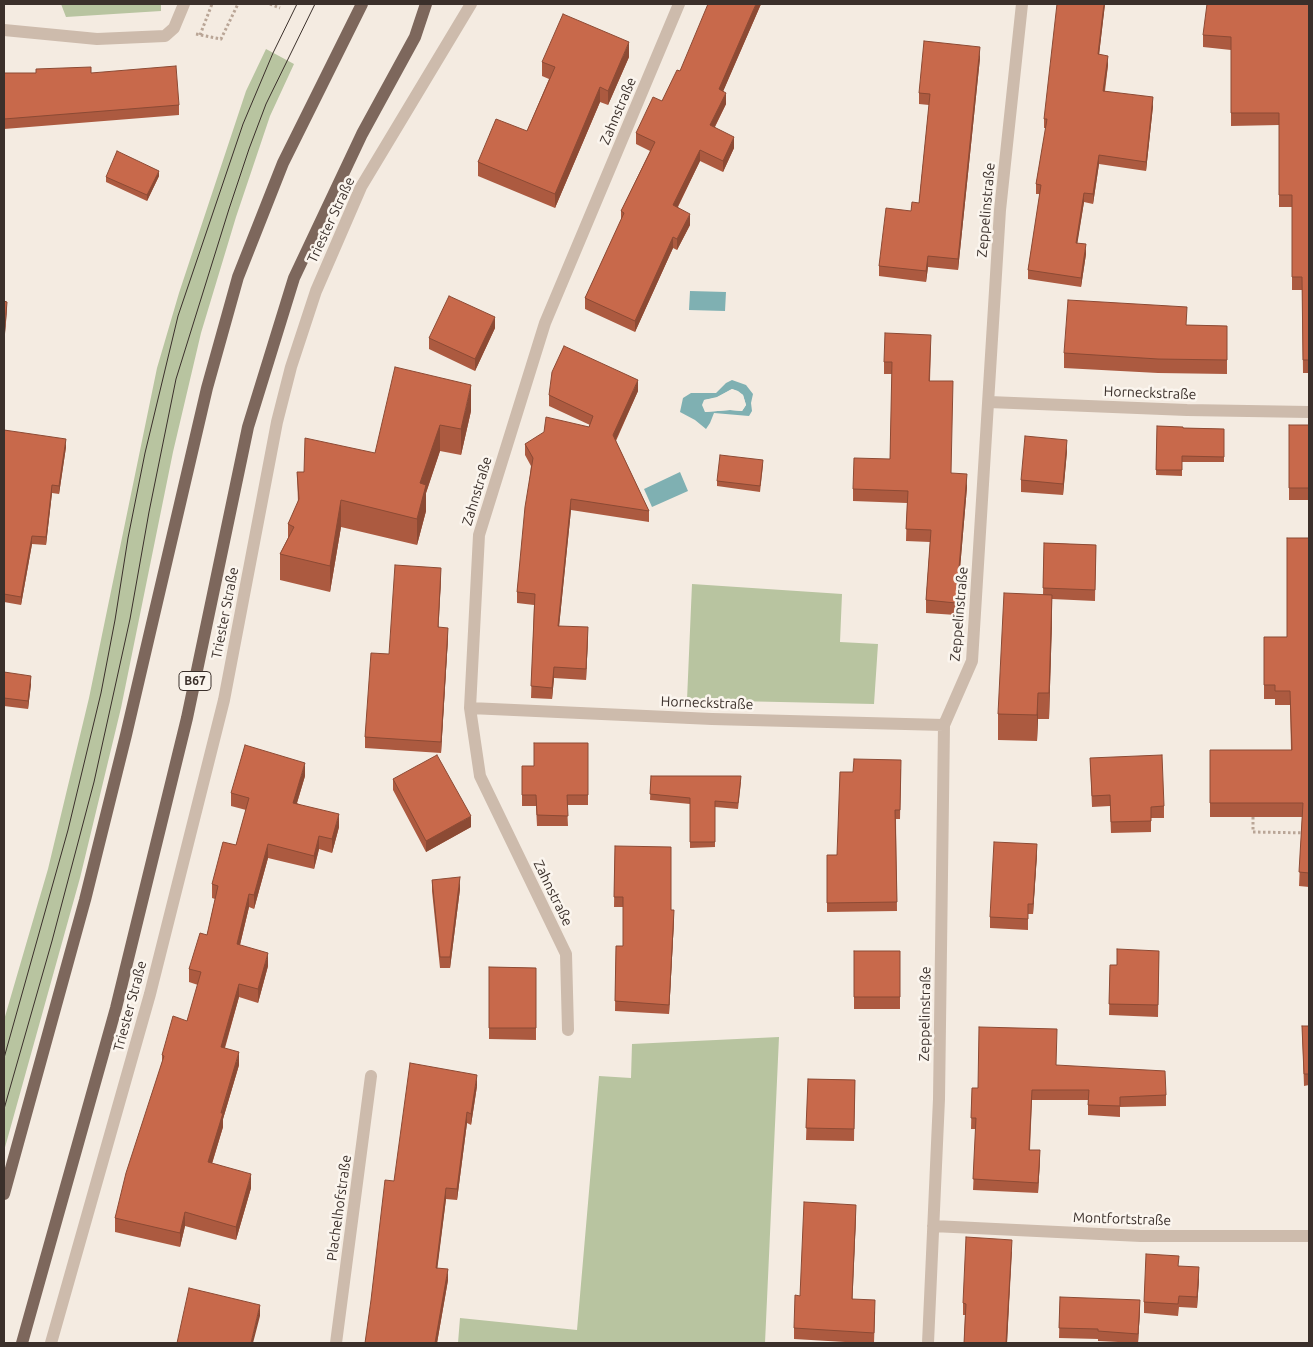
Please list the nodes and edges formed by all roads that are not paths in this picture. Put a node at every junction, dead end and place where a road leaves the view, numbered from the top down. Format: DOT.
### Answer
graph roads {
  1 [pos="184,4"];
  2 [pos="362,4"];
  3 [pos="426,4"];
  4 [pos="471,4"];
  5 [pos="679,4"];
  6 [pos="1022,4"];
  7 [pos="4,30"];
  8 [pos="989,402"];
  9 [pos="1309,412"];
  10 [pos="470,708"];
  11 [pos="944,725"];
  12 [pos="568,1030"];
  13 [pos="371,1076"];
  14 [pos="4,1194"];
  15 [pos="933,1226"];
  16 [pos="1309,1236"];
  17 [pos="22,1343"];
  18 [pos="51,1343"];
  19 [pos="336,1343"];
  20 [pos="928,1343"];
  1 -- 7 [label="street"];
  2 -- 14 [label="main road"];
  3 -- 17 [label="main road, Triester Straße / B67"];
  4 -- 18 [label="street, Triester Straße"];
  5 -- 10 [label="street, Zahnstraße"];
  6 -- 8 [label="street, Zeppelinstraße"];
  8 -- 9 [label="street, Horneckstraße"];
  8 -- 11 [label="street, Zeppelinstraße"];
  10 -- 11 [label="street, Horneckstraße"];
  10 -- 12 [label="street, Zahnstraße"];
  11 -- 15 [label="street, Zeppelinstraße"];
  13 -- 19 [label="street, Plachelhofstraße"];
  15 -- 16 [label="street, Montfortstraße"];
  15 -- 20 [label="street, Zeppelinstraße"];
}
